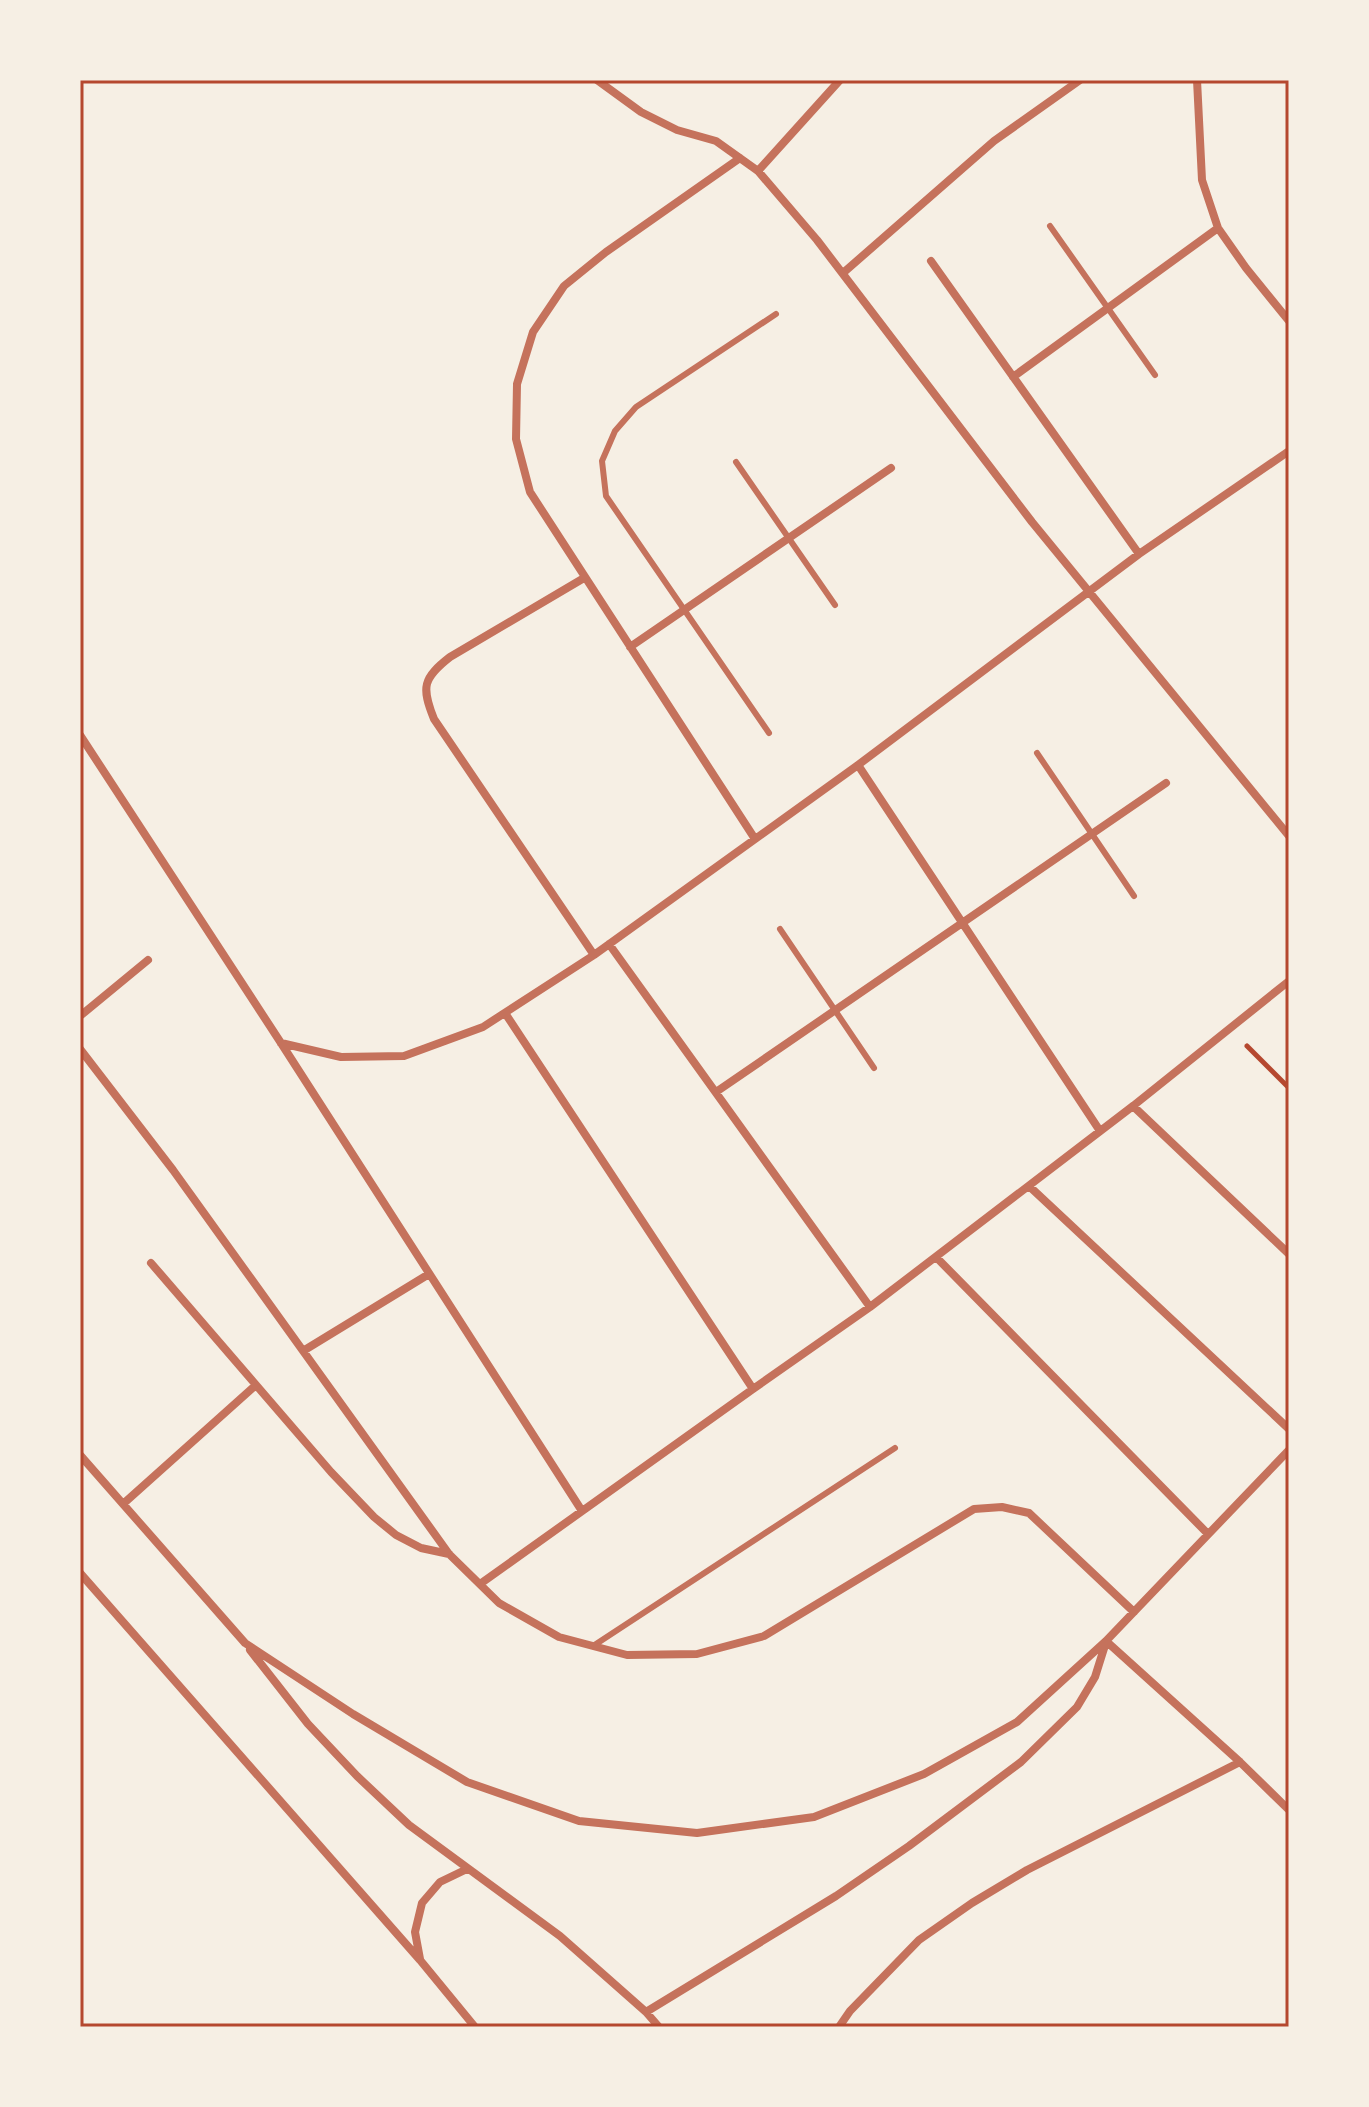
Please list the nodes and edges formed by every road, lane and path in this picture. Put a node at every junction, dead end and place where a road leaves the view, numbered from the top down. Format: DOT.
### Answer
graph roads {
  1 [pos="597,80"];
  2 [pos="840,80"];
  3 [pos="1080,80"];
  4 [pos="1197,80"];
  5 [pos="740,158"];
  6 [pos="758,171"];
  7 [pos="1050,226"];
  8 [pos="1218,228"];
  9 [pos="931,261"];
  10 [pos="843,273"];
  11 [pos="1107,308"];
  12 [pos="776,314"];
  13 [pos="1289,321"];
  14 [pos="1155,375"];
  15 [pos="1013,377"];
  16 [pos="1289,451"];
  17 [pos="736,462"];
  18 [pos="891,468"];
  19 [pos="788,539"];
  20 [pos="1139,554"];
  21 [pos="584,578"];
  22 [pos="1089,592"];
  23 [pos="835,605"];
  24 [pos="685,610"];
  25 [pos="630,647"];
  26 [pos="769,733"];
  27 [pos="80,735"];
  28 [pos="1037,753"];
  29 [pos="858,765"];
  30 [pos="1166,783"];
  31 [pos="1092,834"];
  32 [pos="1289,836"];
  33 [pos="755,839"];
  34 [pos="1134,896"];
  35 [pos="962,923"];
  36 [pos="780,929"];
  37 [pos="609,944"];
  38 [pos="594,955"];
  39 [pos="148,960"];
  40 [pos="1289,981"];
  41 [pos="835,1010"];
  42 [pos="505,1013"];
  43 [pos="80,1016"];
  44 [pos="1229,1028"];
  45 [pos="281,1043"];
  46 [pos="80,1049"];
  47 [pos="874,1068"];
  48 [pos="1289,1088"];
  49 [pos="716,1092"];
  50 [pos="1133,1106"];
  51 [pos="1100,1131"];
  52 [pos="1029,1186"];
  53 [pos="1289,1254"];
  54 [pos="936,1257"];
  55 [pos="151,1263"];
  56 [pos="429,1274"];
  57 [pos="870,1307"];
  58 [pos="303,1351"];
  59 [pos="256,1385"];
  60 [pos="753,1389"];
  61 [pos="1289,1429"];
  62 [pos="895,1448"];
  63 [pos="1289,1450"];
  64 [pos="80,1455"];
  65 [pos="123,1504"];
  66 [pos="582,1511"];
  67 [pos="1208,1534"];
  68 [pos="449,1554"];
  69 [pos="80,1573"];
  70 [pos="480,1584"];
  71 [pos="1134,1612"];
  72 [pos="1106,1641"];
  73 [pos="245,1643"];
  74 [pos="593,1646"];
  75 [pos="1240,1762"];
  76 [pos="1289,1810"];
  77 [pos="467,1869"];
  78 [pos="420,1960"];
  79 [pos="646,2012"];
  80 [pos="473,2025"];
  81 [pos="659,2027"];
  82 [pos="839,2027"];
  1 -- 5 [label="street"];
  2 -- 6 [label="street"];
  3 -- 10 [label="street"];
  4 -- 8 [label="street"];
  5 -- 6 [label="street"];
  5 -- 21 [label="street"];
  6 -- 10 [label="street"];
  7 -- 11 [label="lane"];
  8 -- 11 [label="street"];
  8 -- 13 [label="street"];
  9 -- 15 [label="street"];
  10 -- 22 [label="street"];
  11 -- 14 [label="lane"];
  11 -- 15 [label="street"];
  12 -- 24 [label="lane"];
  15 -- 20 [label="street"];
  16 -- 20 [label="street"];
  17 -- 19 [label="lane"];
  18 -- 19 [label="street"];
  19 -- 23 [label="lane"];
  19 -- 24 [label="street"];
  20 -- 22 [label="street"];
  21 -- 25 [label="street"];
  21 -- 38 [label="street"];
  22 -- 29 [label="street"];
  22 -- 32 [label="street"];
  24 -- 25 [label="street"];
  24 -- 26 [label="lane"];
  25 -- 33 [label="street"];
  27 -- 45 [label="street"];
  28 -- 31 [label="lane"];
  29 -- 33 [label="street"];
  29 -- 35 [label="street"];
  30 -- 31 [label="street"];
  31 -- 34 [label="lane"];
  31 -- 35 [label="street"];
  33 -- 37 [label="street"];
  35 -- 41 [label="street"];
  35 -- 51 [label="street"];
  36 -- 41 [label="lane"];
  37 -- 38 [label="street"];
  37 -- 49 [label="street"];
  38 -- 42 [label="street"];
  39 -- 43 [label="street"];
  40 -- 44 [label="street"];
  41 -- 47 [label="lane"];
  41 -- 49 [label="street"];
  42 -- 45 [label="street"];
  42 -- 60 [label="street"];
  44 -- 48 [label="path"];
  44 -- 50 [label="street"];
  45 -- 56 [label="street"];
  46 -- 58 [label="street"];
  49 -- 57 [label="street"];
  50 -- 51 [label="street"];
  50 -- 53 [label="street"];
  51 -- 52 [label="street"];
  52 -- 54 [label="street"];
  52 -- 61 [label="street"];
  54 -- 57 [label="street"];
  54 -- 67 [label="street"];
  55 -- 59 [label="street"];
  56 -- 58 [label="street"];
  56 -- 66 [label="street"];
  57 -- 60 [label="street"];
  58 -- 68 [label="street"];
  59 -- 65 [label="street"];
  59 -- 68 [label="street"];
  60 -- 66 [label="street"];
  62 -- 74 [label="lane"];
  63 -- 67 [label="street"];
  64 -- 65 [label="street"];
  65 -- 73 [label="street"];
  66 -- 70 [label="street"];
  67 -- 71 [label="street"];
  68 -- 70 [label="street"];
  69 -- 78 [label="street"];
  70 -- 74 [label="street"];
  71 -- 72 [label="street"];
  71 -- 74 [label="street"];
  72 -- 73 [label="street"];
  72 -- 75 [label="street"];
  72 -- 79 [label="street"];
  73 -- 77 [label="street"];
  75 -- 76 [label="street"];
  75 -- 82 [label="street"];
  77 -- 78 [label="street"];
  77 -- 79 [label="street"];
  78 -- 80 [label="street"];
  79 -- 81 [label="street"];
}
